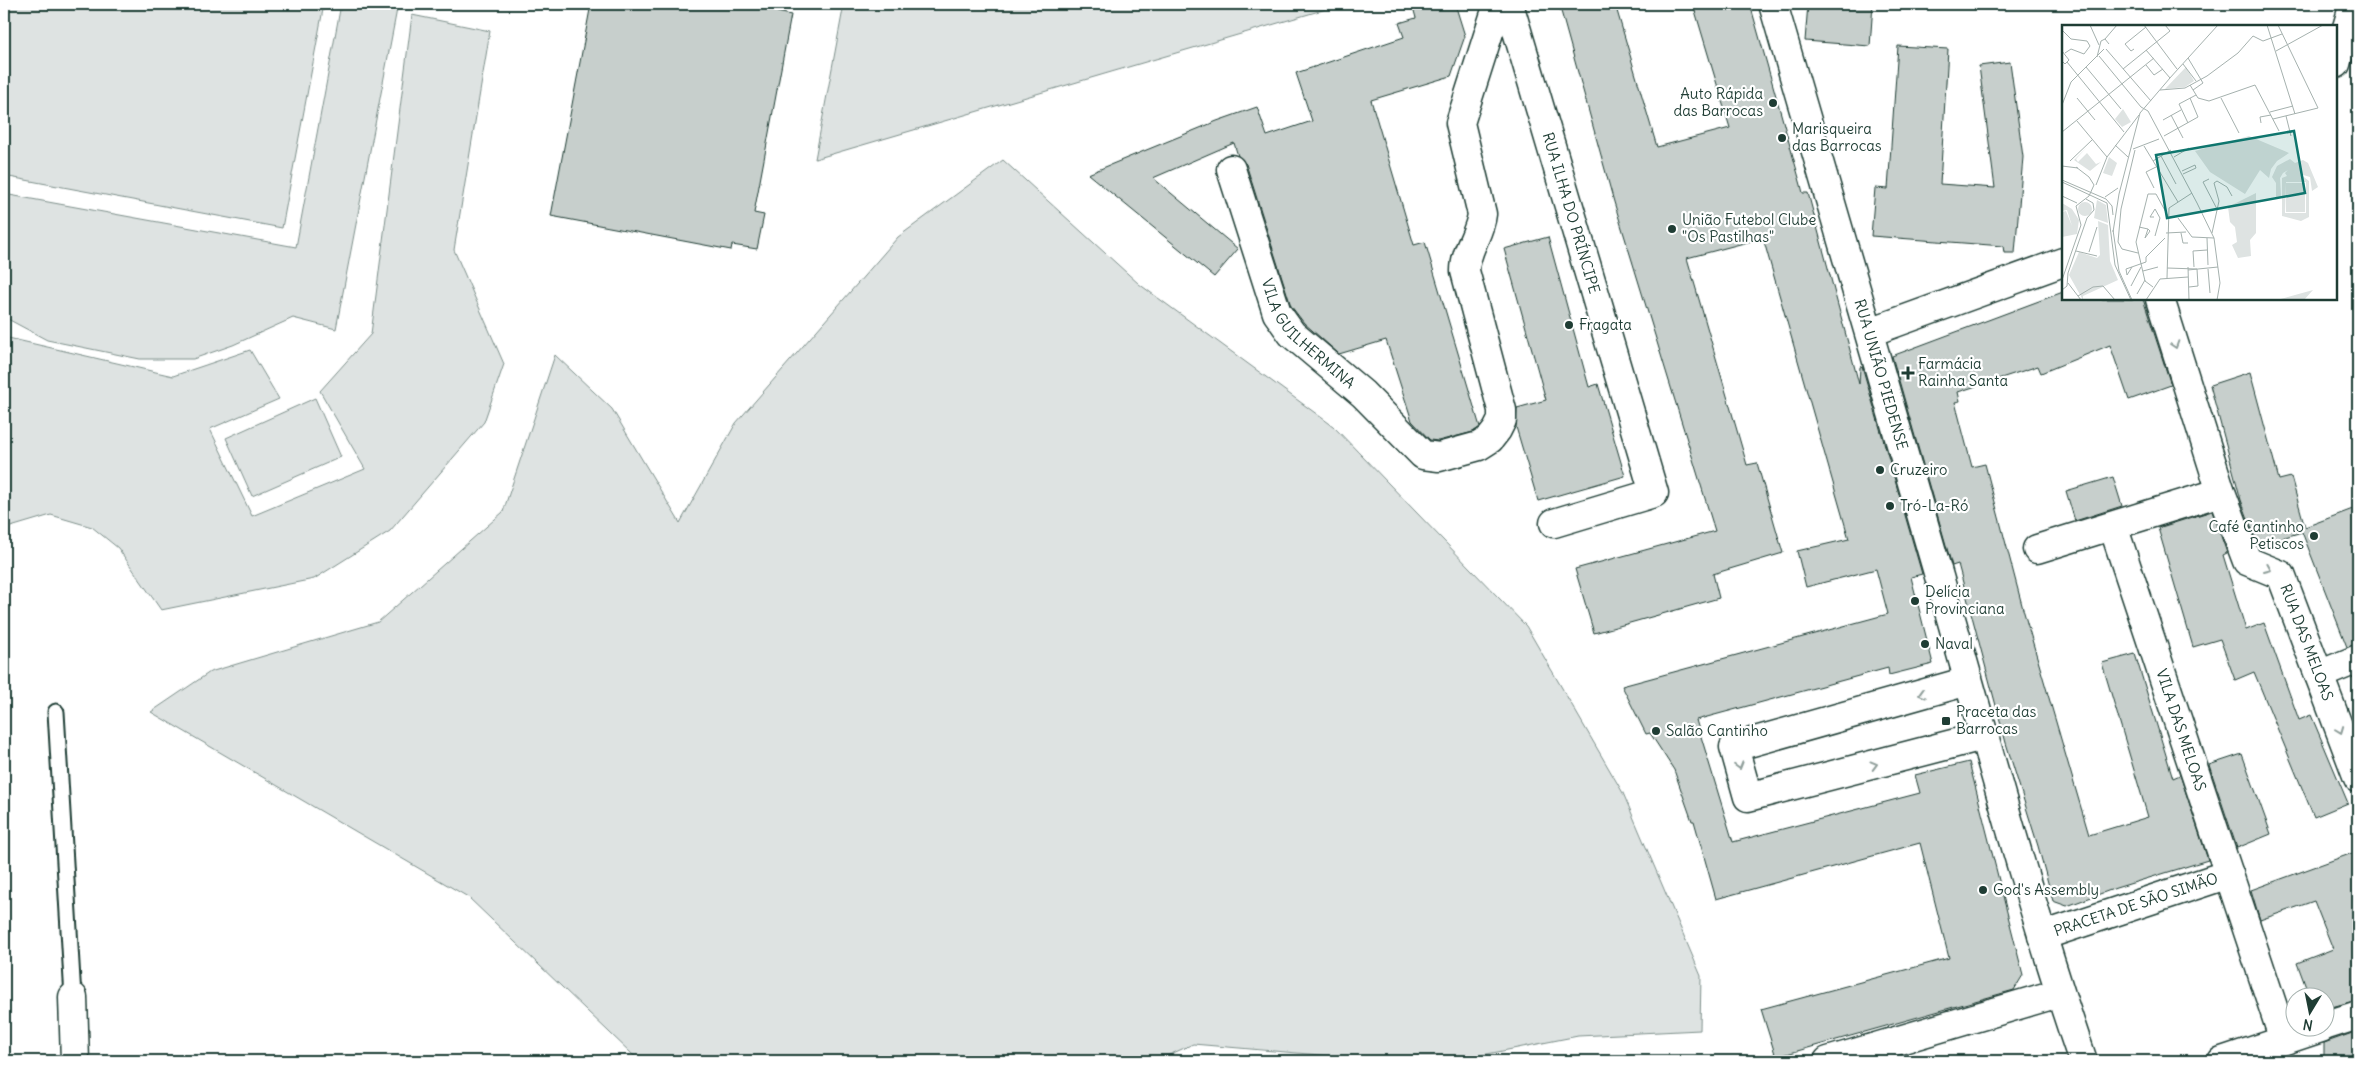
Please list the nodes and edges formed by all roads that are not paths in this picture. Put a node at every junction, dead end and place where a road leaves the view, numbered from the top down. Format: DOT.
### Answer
graph roads {
  1 [pos="1498,4"];
  2 [pos="1509,4"];
  3 [pos="1773,4"];
  4 [pos="2352,12"];
  5 [pos="2358,51"];
  6 [pos="2337,61"];
  7 [pos="1231,169"];
  8 [pos="2062,262"];
  9 [pos="2160,300"];
  10 [pos="1870,332"];
  11 [pos="2221,492"];
  12 [pos="1554,524"];
  13 [pos="2113,526"];
  14 [pos="2037,549"];
  15 [pos="2358,659"];
  16 [pos="2319,674"];
  17 [pos="1968,681"];
  18 [pos="56,712"];
  19 [pos="1983,736"];
  20 [pos="2358,778"];
  21 [pos="2229,874"];
  22 [pos="2042,936"];
  23 [pos="2059,993"];
  24 [pos="73,997"];
  25 [pos="2358,1015"];
  26 [pos="2334,1023"];
  27 [pos="2290,1038"];
  28 [pos="2284,1040"];
  29 [pos="75,1061"];
  30 [pos="1828,1061"];
  31 [pos="2083,1061"];
  32 [pos="2222,1061"];
  1 -- 7 [label="street, VILA GUILHERMINA"];
  2 -- 12 [label="street, RUA ILHA DO PRÍNCIPE"];
  3 -- 10 [label="street, RUA UNIÃO PIEDENSE"];
  4 -- 5 [label="street"];
  4 -- 6 [label="street"];
  8 -- 10 [label="street"];
  9 -- 11 [label="street, RUA DAS MELOAS, one-way"];
  10 -- 17 [label="street, RUA UNIÃO PIEDENSE"];
  11 -- 13 [label="street"];
  11 -- 16 [label="street, RUA DAS MELOAS, one-way"];
  13 -- 14 [label="street"];
  13 -- 21 [label="street, VILA DAS MELOAS"];
  15 -- 16 [label="street"];
  16 -- 20 [label="street, RUA DAS MELOAS, one-way"];
  17 -- 19 [label="street, RUA UNIÃO PIEDENSE"];
  17 -- 19 [label="street, one-way"];
  18 -- 24 [label="lane"];
  19 -- 22 [label="street, RUA UNIÃO PIEDENSE"];
  21 -- 22 [label="street, PRACETA DE SÃO SIMÃO"];
  21 -- 28 [label="street, VILA DAS MELOAS"];
  22 -- 23 [label="street, RUA UNIÃO PIEDENSE"];
  23 -- 30 [label="street"];
  23 -- 31 [label="street, RUA UNIÃO PIEDENSE"];
  24 -- 29 [label="street"];
  25 -- 26 [label="street"];
  27 -- 28 [label="street"];
  28 -- 32 [label="street"];
}
